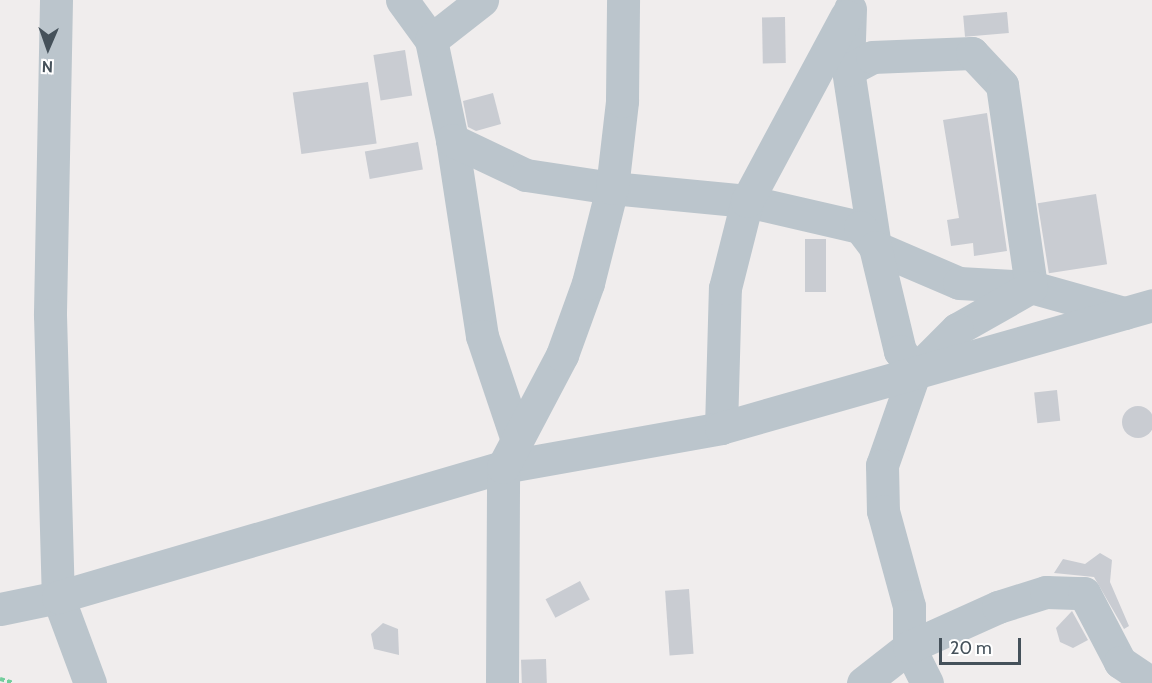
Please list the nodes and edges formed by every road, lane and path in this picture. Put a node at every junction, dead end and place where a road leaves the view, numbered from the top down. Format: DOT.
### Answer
graph roads {
  1 [pos="56,0"];
  2 [pos="402,0"];
  3 [pos="482,0"];
  4 [pos="623,0"];
  5 [pos="851,5"];
  6 [pos="431,40"];
  7 [pos="848,70"];
  8 [pos="452,140"];
  9 [pos="612,188"];
  10 [pos="747,201"];
  11 [pos="875,248"];
  12 [pos="1031,287"];
  13 [pos="1139,309"];
  14 [pos="915,371"];
  15 [pos="721,428"];
  16 [pos="510,454"];
  17 [pos="58,597"];
  18 [pos="0,609"];
  19 [pos="909,647"];
  20 [pos="500,677"];
  21 [pos="0,679"];
  22 [pos="14,683"];
  23 [pos="90,683"];
  24 [pos="863,683"];
  25 [pos="927,683"];
  26 [pos="1151,683"];
  1 -- 17 [label="street"];
  2 -- 6 [label="street"];
  3 -- 6 [label="street"];
  4 -- 9 [label="street"];
  5 -- 7 [label="street"];
  5 -- 10 [label="street"];
  6 -- 8 [label="street"];
  7 -- 11 [label="street"];
  7 -- 12 [label="street"];
  8 -- 9 [label="street"];
  8 -- 16 [label="street"];
  9 -- 10 [label="street"];
  9 -- 16 [label="street"];
  10 -- 11 [label="street"];
  10 -- 15 [label="street"];
  11 -- 12 [label="street"];
  11 -- 14 [label="street"];
  12 -- 13 [label="street"];
  12 -- 14 [label="street"];
  13 -- 14 [label="street"];
  14 -- 15 [label="street"];
  14 -- 19 [label="street"];
  15 -- 16 [label="street"];
  16 -- 17 [label="street"];
  16 -- 20 [label="street"];
  17 -- 18 [label="street"];
  17 -- 23 [label="street"];
  19 -- 24 [label="street"];
  19 -- 25 [label="street"];
  19 -- 26 [label="street"];
  21 -- 22 [label="path"];
}
